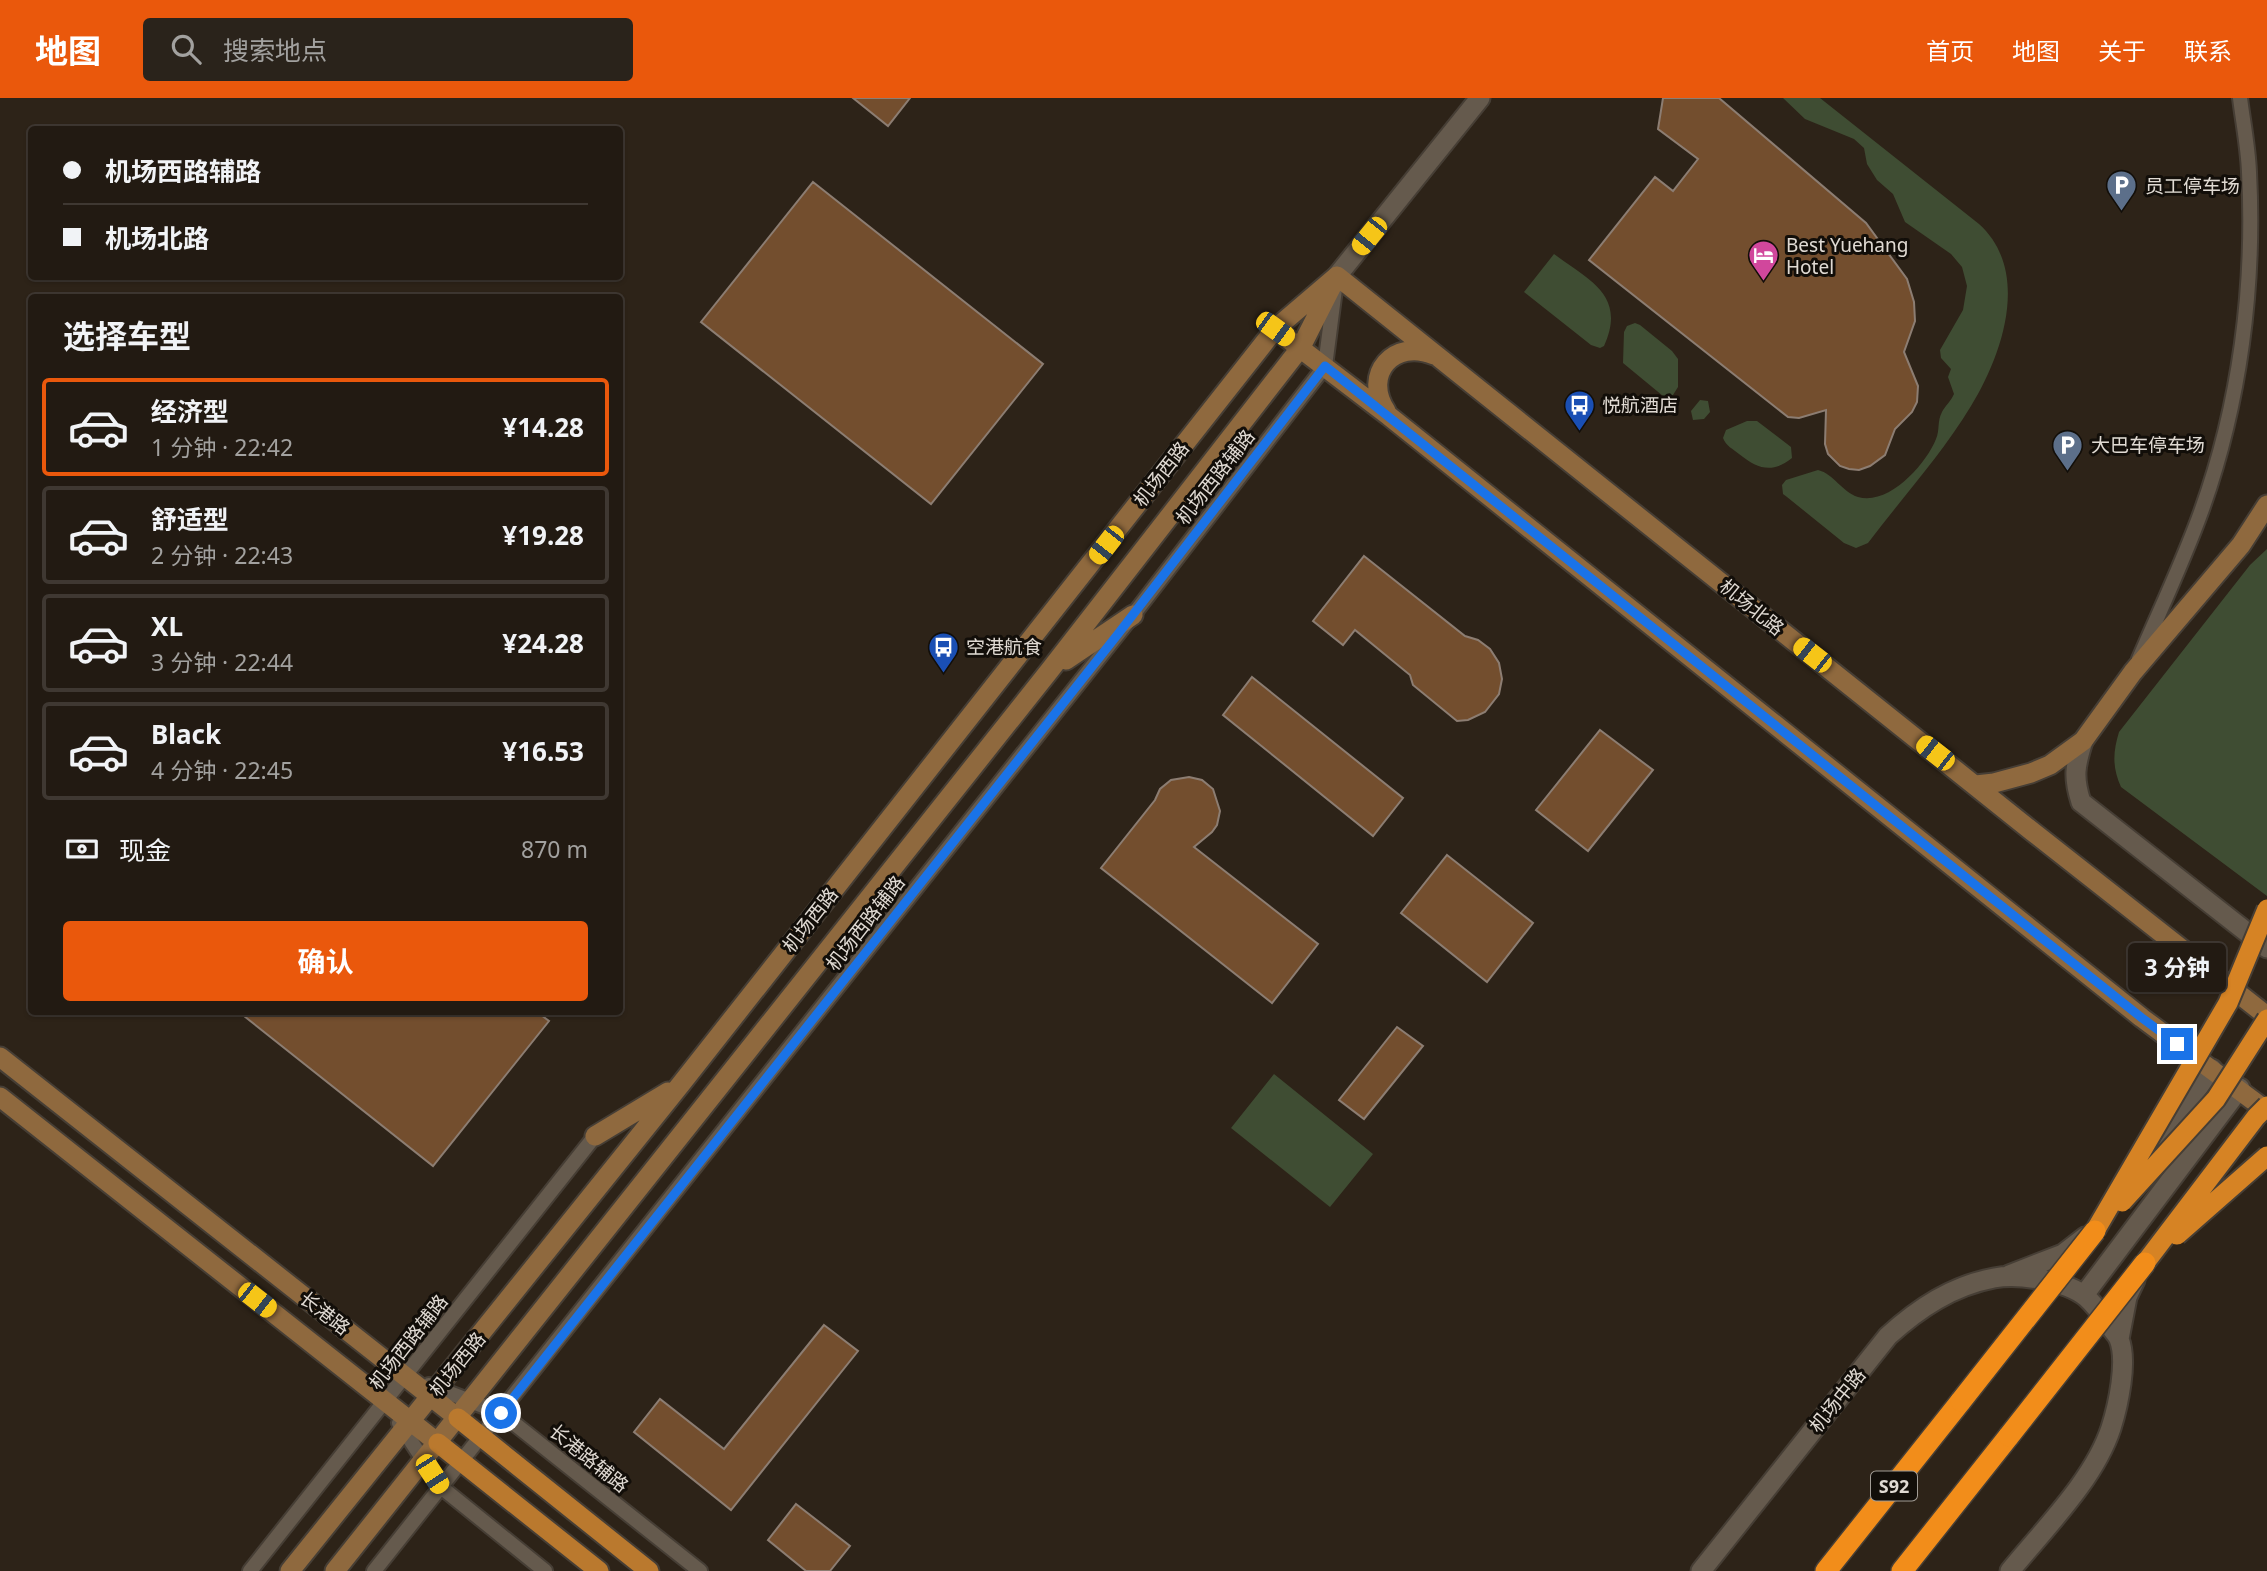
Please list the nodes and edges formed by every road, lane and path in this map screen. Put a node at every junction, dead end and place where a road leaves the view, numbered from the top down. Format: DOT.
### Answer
graph roads {
  1 [pos="1480,98"];
  2 [pos="2240,98"];
  3 [pos="1337,276"];
  4 [pos="1275,329"];
  5 [pos="1301,347"];
  6 [pos="1438,356"];
  7 [pos="1325,366"];
  8 [pos="1389,415"];
  9 [pos="2267,505"];
  10 [pos="2267,525"];
  11 [pos="2241,545"];
  12 [pos="1133,615"];
  13 [pos="1050,670"];
  14 [pos="2133,673"];
  15 [pos="2083,741"];
  16 [pos="1976,785"];
  17 [pos="2267,909"];
  18 [pos="2267,948"];
  19 [pos="2267,1017"];
  20 [pos="0,1057"];
  21 [pos="2212,1069"];
  22 [pos="681,1084"];
  23 [pos="2240,1088"];
  24 [pos="0,1097"];
  25 [pos="2266,1109"];
  26 [pos="595,1136"];
  27 [pos="2267,1156"];
  28 [pos="2095,1231"];
  29 [pos="2145,1263"];
  30 [pos="2008,1275"];
  31 [pos="2084,1295"];
  32 [pos="2119,1339"];
  33 [pos="405,1376"];
  34 [pos="434,1392"];
  35 [pos="385,1401"];
  36 [pos="471,1402"];
  37 [pos="501,1413"];
  38 [pos="458,1418"];
  39 [pos="407,1425"];
  40 [pos="483,1436"];
  41 [pos="438,1443"];
  42 [pos="424,1461"];
  43 [pos="462,1462"];
  44 [pos="441,1487"];
  45 [pos="250,1571"];
  46 [pos="290,1571"];
  47 [pos="335,1571"];
  48 [pos="374,1571"];
  49 [pos="545,1571"];
  50 [pos="599,1571"];
  51 [pos="649,1571"];
  52 [pos="700,1571"];
  53 [pos="1701,1571"];
  54 [pos="1826,1571"];
  55 [pos="1902,1571"];
  56 [pos="2010,1571"];
  1 -- 3 [label="street, 机场西路"];
  2 -- 14 [label="street"];
  3 -- 4 [label="main road, 机场西路"];
  3 -- 5 [label="main road, 机场西路"];
  3 -- 6 [label="main road, 机场北路"];
  3 -- 7 [label="street"];
  4 -- 5 [label="main road"];
  4 -- 22 [label="main road, 机场西路"];
  5 -- 7 [label="main road"];
  5 -- 13 [label="main road, 机场西路"];
  6 -- 8 [label="main road"];
  6 -- 16 [label="main road, 机场北路"];
  7 -- 8 [label="main road"];
  7 -- 12 [label="street, 机场西路辅路"];
  8 -- 21 [label="main road"];
  9 -- 11 [label="main road"];
  10 -- 11 [label="street"];
  11 -- 14 [label="main road"];
  12 -- 13 [label="main road"];
  12 -- 37 [label="street, 机场西路辅路"];
  13 -- 36 [label="main road, 机场西路"];
  14 -- 15 [label="main road"];
  15 -- 16 [label="main road"];
  15 -- 18 [label="street"];
  16 -- 19 [label="main road, 机场北路"];
  17 -- 28 [label="highway, bridge"];
  19 -- 28 [label="highway, bridge"];
  20 -- 33 [label="main road, 长港路"];
  21 -- 23 [label="main road"];
  21 -- 30 [label="street, 机场中路"];
  22 -- 26 [label="main road"];
  22 -- 34 [label="main road, 机场西路"];
  23 -- 25 [label="main road"];
  23 -- 31 [label="street"];
  24 -- 35 [label="main road, 长港路"];
  25 -- 29 [label="highway, bridge"];
  25 -- 32 [label="street"];
  26 -- 33 [label="street, 机场西路辅路"];
  27 -- 29 [label="highway, bridge"];
  28 -- 54 [label="highway, S92, bridge"];
  29 -- 55 [label="highway, bridge"];
  30 -- 31 [label="street, 机场中路"];
  30 -- 53 [label="street, 机场中路"];
  31 -- 32 [label="street, 机场中路"];
  32 -- 56 [label="street"];
  33 -- 34 [label="main road, 长港路"];
  33 -- 35 [label="street, 机场西路辅路"];
  34 -- 36 [label="street, 长港路辅路"];
  34 -- 38 [label="main road, 长港路"];
  34 -- 39 [label="main road, 机场西路"];
  35 -- 39 [label="main road, 长港路"];
  35 -- 45 [label="street, 机场西路辅路"];
  36 -- 37 [label="street, 长港路辅路"];
  36 -- 38 [label="main road, 机场西路"];
  37 -- 40 [label="street, 机场西路辅路"];
  37 -- 52 [label="street, 长港路辅路"];
  38 -- 40 [label="main road, 长港路"];
  38 -- 41 [label="main road, 机场西路"];
  39 -- 41 [label="main road, 长港路"];
  39 -- 42 [label="street"];
  39 -- 46 [label="main road, 机场西路"];
  40 -- 43 [label="street, 机场西路辅路"];
  40 -- 51 [label="main road, 长港路"];
  41 -- 42 [label="main road, 机场西路"];
  41 -- 43 [label="main road, 长港路"];
  42 -- 44 [label="street"];
  42 -- 47 [label="main road, 机场西路"];
  43 -- 44 [label="street, 机场西路辅路"];
  43 -- 50 [label="main road, 长港路"];
  44 -- 48 [label="street, 机场西路辅路"];
  44 -- 49 [label="street"];
}
